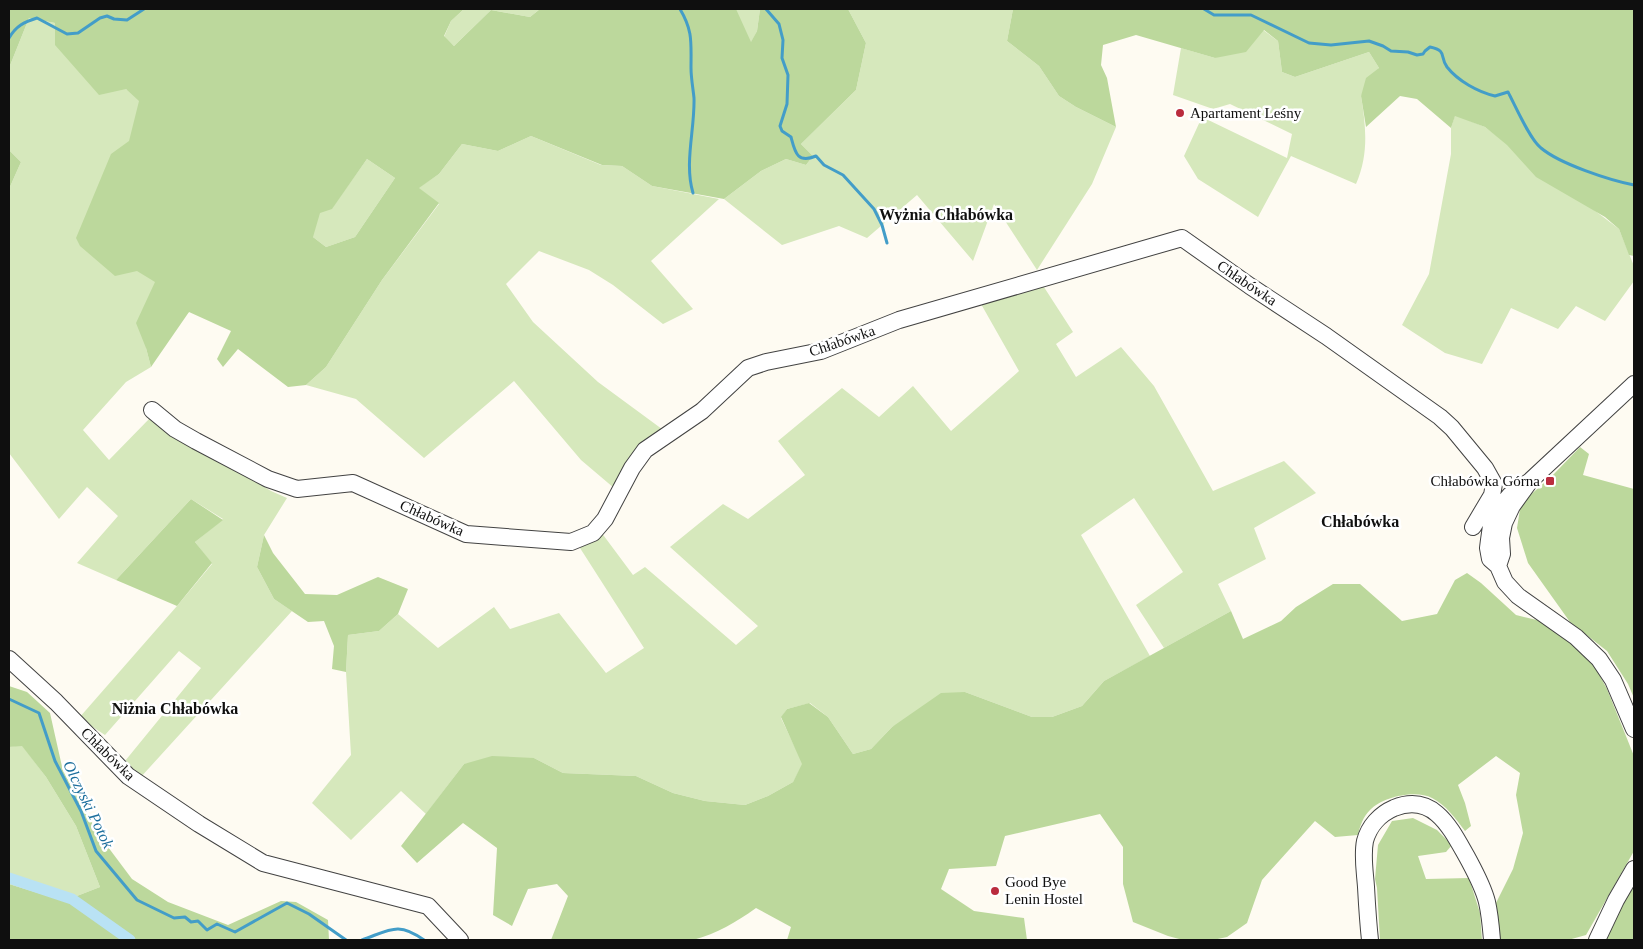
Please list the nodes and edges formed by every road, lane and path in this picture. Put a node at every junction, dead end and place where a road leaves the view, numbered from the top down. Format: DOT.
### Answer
graph roads {
  1 [pos="1634,384"];
  2 [pos="152,410"];
  3 [pos="1473,527"];
  4 [pos="9,659"];
  5 [pos="1634,729"];
  6 [pos="1634,868"];
  7 [pos="458,939"];
  8 [pos="1370,940"];
  9 [pos="1492,940"];
  10 [pos="1597,940"];
  1 -- 5 [label="street"];
  2 -- 3 [label="street, Chłabówka"];
  4 -- 7 [label="street, Chłabówka"];
  6 -- 10 [label="street"];
  8 -- 9 [label="street"];
}
